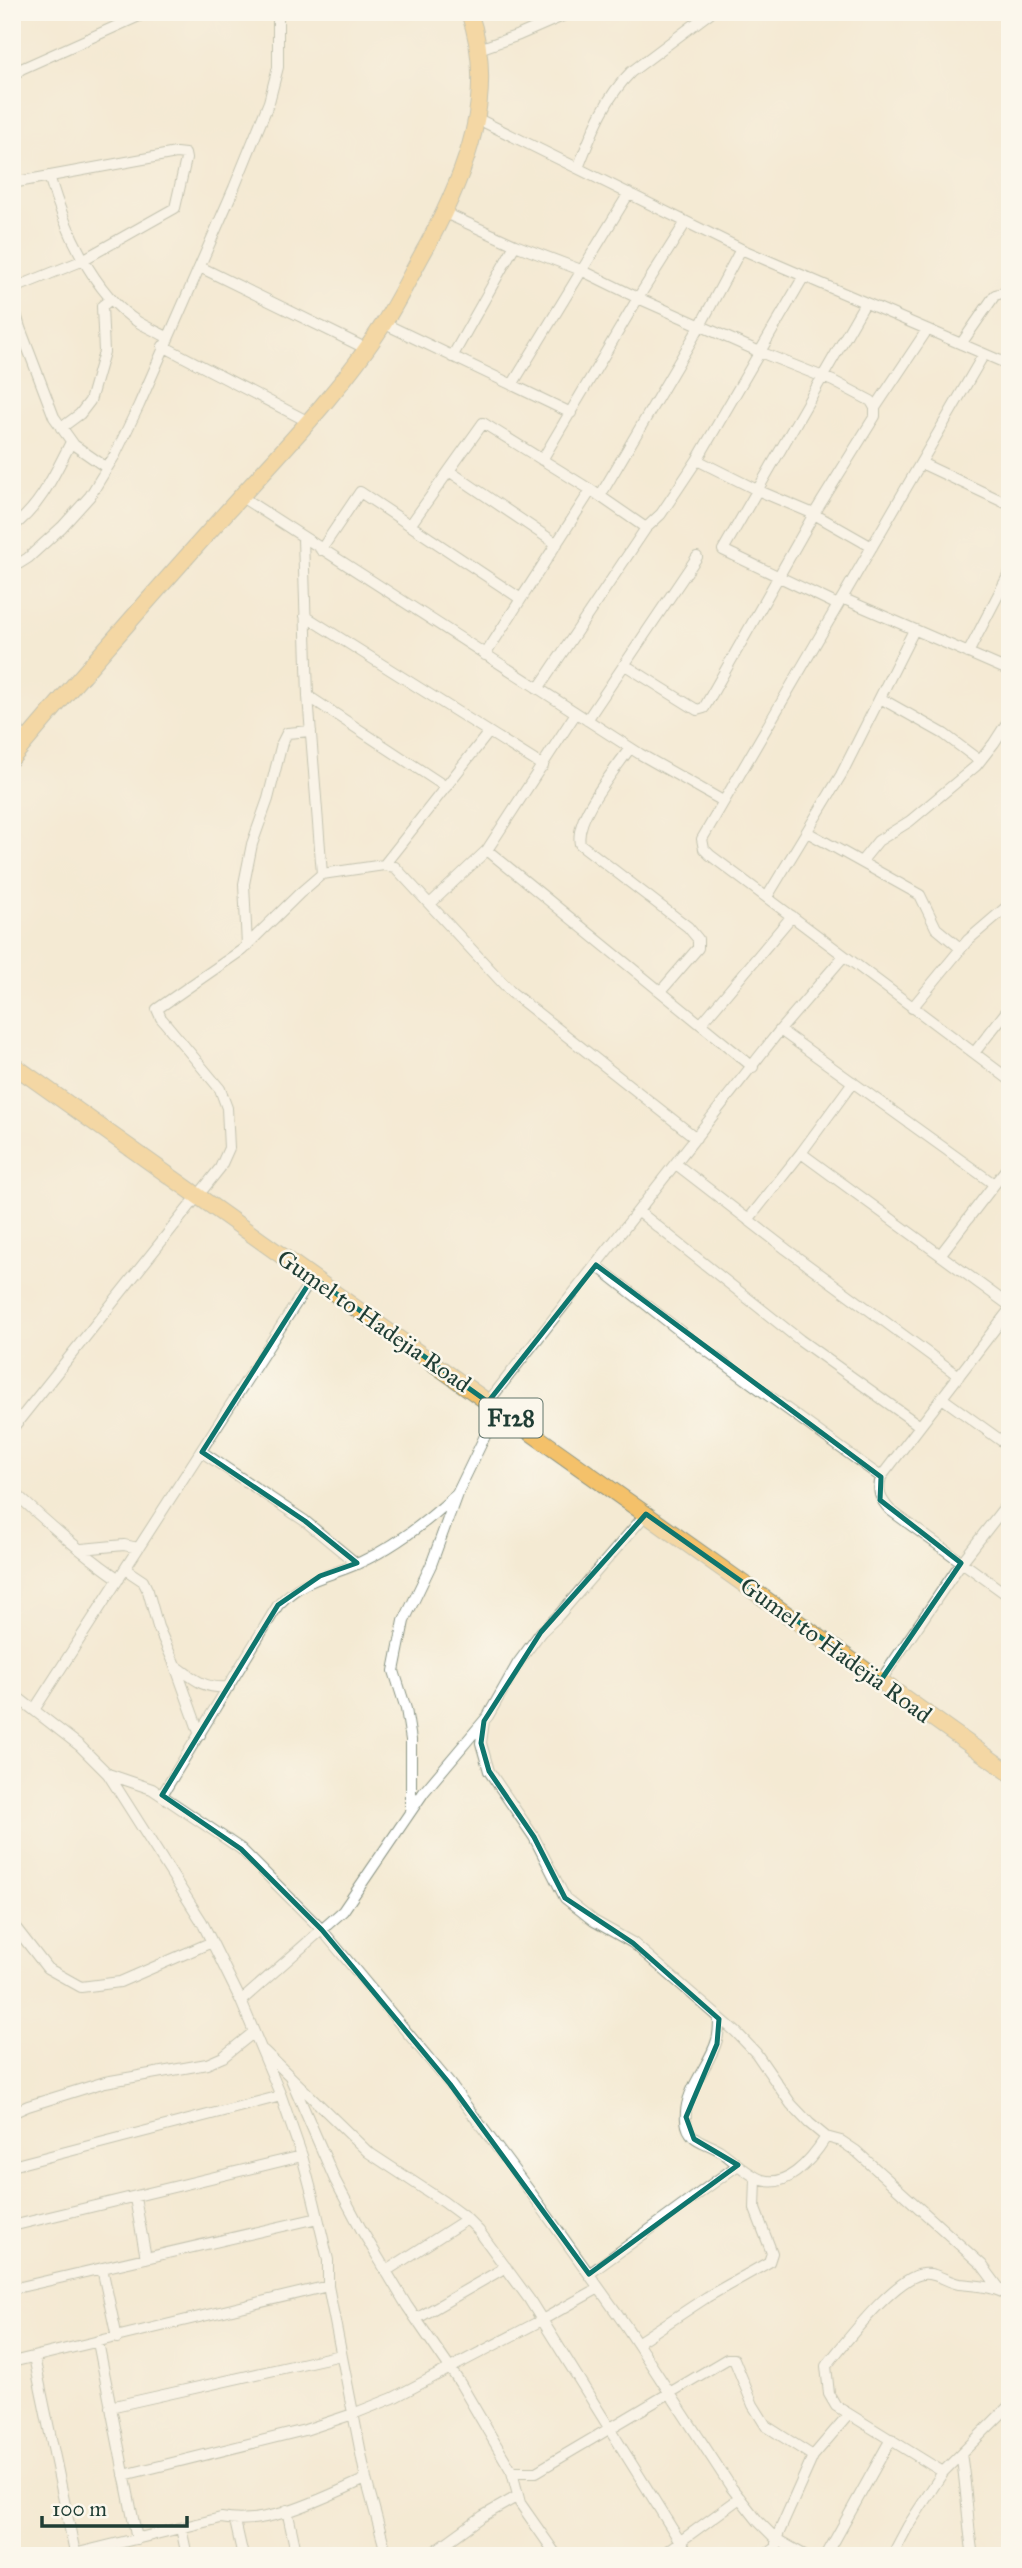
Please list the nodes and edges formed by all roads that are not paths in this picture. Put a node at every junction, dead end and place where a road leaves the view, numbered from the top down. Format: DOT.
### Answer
graph roads {
  1 [pos="148,12"];
  2 [pos="278,12"];
  3 [pos="469,12"];
  4 [pos="572,12"];
  5 [pos="712,12"];
  6 [pos="479,48"];
  7 [pos="12,78"];
  8 [pos="478,119"];
  9 [pos="578,168"];
  10 [pos="49,176"];
  11 [pos="12,183"];
  12 [pos="629,193"];
  13 [pos="445,213"];
  14 [pos="686,222"];
  15 [pos="515,245"];
  16 [pos="741,249"];
  17 [pos="84,259"];
  18 [pos="200,267"];
  19 [pos="581,270"];
  20 [pos="804,276"];
  21 [pos="12,289"];
  22 [pos="1010,293"];
  23 [pos="638,298"];
  24 [pos="111,299"];
  25 [pos="12,300"];
  26 [pos="865,303"];
  27 [pos="383,323"];
  28 [pos="700,326"];
  29 [pos="927,330"];
  30 [pos="165,342"];
  31 [pos="961,344"];
  32 [pos="365,348"];
  33 [pos="760,352"];
  34 [pos="984,354"];
  35 [pos="452,357"];
  36 [pos="1010,366"];
  37 [pos="822,377"];
  38 [pos="512,385"];
  39 [pos="875,408"];
  40 [pos="571,413"];
  41 [pos="307,421"];
  42 [pos="61,428"];
  43 [pos="71,442"];
  44 [pos="542,460"];
  45 [pos="697,460"];
  46 [pos="921,463"];
  47 [pos="107,468"];
  48 [pos="449,471"];
  49 [pos="757,490"];
  50 [pos="595,493"];
  51 [pos="240,496"];
  52 [pos="1010,505"];
  53 [pos="814,514"];
  54 [pos="411,524"];
  55 [pos="12,527"];
  56 [pos="646,528"];
  57 [pos="303,538"];
  58 [pos="557,544"];
  59 [pos="872,547"];
  60 [pos="321,550"];
  61 [pos="697,556"];
  62 [pos="12,568"];
  63 [pos="1010,572"];
  64 [pos="778,578"];
  65 [pos="522,599"];
  66 [pos="840,602"];
  67 [pos="305,616"];
  68 [pos="914,630"];
  69 [pos="968,653"];
  70 [pos="485,655"];
  71 [pos="625,666"];
  72 [pos="1010,671"];
  73 [pos="538,689"];
  74 [pos="309,696"];
  75 [pos="880,698"];
  76 [pos="576,713"];
  77 [pos="12,716"];
  78 [pos="1010,718"];
  79 [pos="587,720"];
  80 [pos="311,731"];
  81 [pos="489,732"];
  82 [pos="24,743"];
  83 [pos="630,748"];
  84 [pos="12,758"];
  85 [pos="980,761"];
  86 [pos="542,766"];
  87 [pos="446,786"];
  88 [pos="723,802"];
  89 [pos="807,832"];
  90 [pos="487,850"];
  91 [pos="861,862"];
  92 [pos="384,865"];
  93 [pos="322,874"];
  94 [pos="767,897"];
  95 [pos="430,904"];
  96 [pos="1010,904"];
  97 [pos="792,916"];
  98 [pos="247,946"];
  99 [pos="960,948"];
  100 [pos="842,957"];
  101 [pos="661,991"];
  102 [pos="912,1007"];
  103 [pos="1009,1011"];
  104 [pos="701,1024"];
  105 [pos="780,1030"];
  106 [pos="975,1053"];
  107 [pos="12,1064"];
  108 [pos="753,1067"];
  109 [pos="1010,1080"];
  110 [pos="853,1082"];
  111 [pos="696,1138"];
  112 [pos="801,1153"];
  113 [pos="676,1164"];
  114 [pos="1010,1164"];
  115 [pos="994,1184"];
  116 [pos="198,1195"];
  117 [pos="638,1212"];
  118 [pos="748,1220"];
  119 [pos="940,1255"];
  120 [pos="596,1265"];
  121 [pos="313,1277"];
  122 [pos="1010,1308"];
  123 [pos="959,1376"];
  124 [pos="942,1398"];
  125 [pos="493,1406"];
  126 [pos="920,1426"];
  127 [pos="12,1429"];
  128 [pos="1010,1447"];
  129 [pos="202,1452"];
  130 [pos="881,1477"];
  131 [pos="12,1490"];
  132 [pos="457,1494"];
  133 [pos="1010,1500"];
  134 [pos="646,1514"];
  135 [pos="138,1548"];
  136 [pos="82,1549"];
  137 [pos="961,1563"];
  138 [pos="357,1564"];
  139 [pos="125,1569"];
  140 [pos="119,1579"];
  141 [pos="1010,1597"];
  142 [pos="175,1665"];
  143 [pos="880,1680"];
  144 [pos="229,1687"];
  145 [pos="12,1693"];
  146 [pos="34,1710"];
  147 [pos="484,1721"];
  148 [pos="200,1735"];
  149 [pos="1010,1773"];
  150 [pos="108,1774"];
  151 [pos="162,1795"];
  152 [pos="411,1810"];
  153 [pos="12,1923"];
  154 [pos="322,1930"];
  155 [pos="212,1942"];
  156 [pos="241,2001"];
  157 [pos="719,2019"];
  158 [pos="254,2032"];
  159 [pos="261,2049"];
  160 [pos="289,2076"];
  161 [pos="281,2096"];
  162 [pos="12,2113"];
  163 [pos="826,2137"];
  164 [pos="302,2156"];
  165 [pos="738,2165"];
  166 [pos="12,2166"];
  167 [pos="756,2178"];
  168 [pos="135,2197"];
  169 [pos="318,2218"];
  170 [pos="467,2220"];
  171 [pos="12,2226"];
  172 [pos="146,2258"];
  173 [pos="506,2267"];
  174 [pos="102,2268"];
  175 [pos="386,2270"];
  176 [pos="589,2274"];
  177 [pos="328,2286"];
  178 [pos="599,2288"];
  179 [pos="999,2288"];
  180 [pos="12,2289"];
  181 [pos="1010,2297"];
  182 [pos="416,2319"];
  183 [pos="542,2320"];
  184 [pos="117,2338"];
  185 [pos="98,2342"];
  186 [pos="637,2343"];
  187 [pos="341,2355"];
  188 [pos="34,2357"];
  189 [pos="12,2362"];
  190 [pos="450,2368"];
  191 [pos="669,2391"];
  192 [pos="1010,2405"];
  193 [pos="110,2407"];
  194 [pos="1005,2413"];
  195 [pos="353,2414"];
  196 [pos="849,2414"];
  197 [pos="609,2428"];
  198 [pos="891,2439"];
  199 [pos="961,2454"];
  200 [pos="813,2456"];
  201 [pos="512,2472"];
  202 [pos="943,2472"];
  203 [pos="124,2475"];
  204 [pos="366,2479"];
  205 [pos="518,2496"];
  206 [pos="740,2498"];
  207 [pos="287,2511"];
  208 [pos="235,2521"];
  209 [pos="181,2528"];
  210 [pos="137,2539"];
  211 [pos="681,2540"];
  212 [pos="778,2547"];
  213 [pos="71,2555"];
  214 [pos="187,2556"];
  215 [pos="243,2556"];
  216 [pos="298,2556"];
  217 [pos="387,2556"];
  218 [pos="428,2556"];
  219 [pos="557,2556"];
  220 [pos="660,2556"];
  221 [pos="689,2556"];
  222 [pos="764,2556"];
  223 [pos="806,2556"];
  224 [pos="827,2556"];
  225 [pos="892,2556"];
  226 [pos="973,2556"];
  1 -- 7 [label="street"];
  2 -- 18 [label="street"];
  3 -- 6 [label="main road"];
  4 -- 6 [label="street"];
  5 -- 9 [label="street"];
  6 -- 8 [label="main road"];
  8 -- 9 [label="street"];
  8 -- 13 [label="main road"];
  9 -- 12 [label="street"];
  10 -- 11 [label="street"];
  10 -- 17 [label="street"];
  10 -- 17 [label="street"];
  12 -- 14 [label="street"];
  12 -- 19 [label="street"];
  13 -- 15 [label="street"];
  13 -- 27 [label="main road"];
  14 -- 16 [label="street"];
  14 -- 23 [label="street"];
  15 -- 19 [label="street"];
  15 -- 35 [label="street"];
  16 -- 20 [label="street"];
  16 -- 28 [label="street"];
  17 -- 21 [label="street"];
  17 -- 24 [label="street"];
  18 -- 30 [label="street"];
  18 -- 32 [label="street"];
  19 -- 23 [label="street"];
  19 -- 38 [label="street"];
  20 -- 26 [label="street"];
  20 -- 33 [label="street"];
  22 -- 31 [label="street"];
  23 -- 28 [label="street"];
  23 -- 40 [label="street"];
  24 -- 30 [label="street"];
  24 -- 42 [label="street"];
  25 -- 42 [label="street"];
  26 -- 29 [label="street"];
  26 -- 37 [label="street"];
  27 -- 32 [label="main road"];
  27 -- 35 [label="street"];
  28 -- 33 [label="street"];
  28 -- 50 [label="street"];
  29 -- 31 [label="street"];
  29 -- 39 [label="street"];
  30 -- 41 [label="street"];
  30 -- 47 [label="street"];
  31 -- 34 [label="street"];
  32 -- 41 [label="main road"];
  33 -- 37 [label="street"];
  33 -- 45 [label="street"];
  34 -- 36 [label="street"];
  34 -- 46 [label="street"];
  35 -- 38 [label="street"];
  37 -- 39 [label="street"];
  37 -- 49 [label="street"];
  38 -- 40 [label="street"];
  39 -- 53 [label="street"];
  40 -- 44 [label="street"];
  41 -- 51 [label="main road"];
  42 -- 43 [label="street"];
  43 -- 47 [label="street"];
  43 -- 55 [label="street"];
  44 -- 48 [label="street"];
  44 -- 50 [label="street"];
  45 -- 49 [label="street"];
  45 -- 56 [label="street"];
  46 -- 52 [label="street"];
  46 -- 59 [label="street"];
  47 -- 62 [label="street"];
  48 -- 54 [label="street"];
  48 -- 58 [label="street"];
  49 -- 53 [label="street"];
  49 -- 64 [label="street"];
  50 -- 56 [label="street"];
  50 -- 58 [label="street"];
  51 -- 57 [label="street"];
  51 -- 82 [label="main road"];
  53 -- 59 [label="street"];
  53 -- 64 [label="street"];
  54 -- 60 [label="street"];
  54 -- 65 [label="street"];
  56 -- 73 [label="street"];
  57 -- 60 [label="street"];
  57 -- 67 [label="street"];
  58 -- 65 [label="street"];
  59 -- 66 [label="street"];
  60 -- 70 [label="street"];
  61 -- 71 [label="street"];
  63 -- 69 [label="street"];
  64 -- 66 [label="street"];
  64 -- 71 [label="street"];
  65 -- 70 [label="street"];
  66 -- 68 [label="street"];
  66 -- 88 [label="street"];
  67 -- 74 [label="street"];
  67 -- 81 [label="street"];
  68 -- 69 [label="street"];
  68 -- 75 [label="street"];
  69 -- 72 [label="street"];
  70 -- 73 [label="street"];
  71 -- 79 [label="street"];
  73 -- 76 [label="street"];
  74 -- 80 [label="street"];
  74 -- 87 [label="street"];
  75 -- 85 [label="street"];
  75 -- 89 [label="street"];
  76 -- 79 [label="street"];
  76 -- 86 [label="street"];
  77 -- 82 [label="street"];
  78 -- 85 [label="street"];
  79 -- 83 [label="street"];
  80 -- 93 [label="street"];
  80 -- 98 [label="street"];
  81 -- 86 [label="street"];
  81 -- 87 [label="street"];
  82 -- 84 [label="main road"];
  83 -- 88 [label="street"];
  83 -- 101 [label="street"];
  85 -- 91 [label="street"];
  86 -- 90 [label="street"];
  87 -- 92 [label="street"];
  88 -- 94 [label="street"];
  89 -- 91 [label="street"];
  89 -- 94 [label="street"];
  90 -- 95 [label="street"];
  90 -- 101 [label="street"];
  91 -- 99 [label="street"];
  92 -- 93 [label="street"];
  92 -- 95 [label="street"];
  93 -- 98 [label="street"];
  94 -- 97 [label="street"];
  95 -- 111 [label="street"];
  96 -- 99 [label="street"];
  97 -- 100 [label="street"];
  97 -- 104 [label="street"];
  98 -- 116 [label="street"];
  99 -- 102 [label="street"];
  100 -- 102 [label="street"];
  100 -- 105 [label="street"];
  101 -- 104 [label="street"];
  102 -- 106 [label="street"];
  103 -- 106 [label="street"];
  104 -- 108 [label="street"];
  105 -- 108 [label="street"];
  105 -- 110 [label="street"];
  106 -- 109 [label="street"];
  107 -- 116 [label="main road, Gumel to Hadejia Road / F128"];
  108 -- 111 [label="street"];
  110 -- 112 [label="street"];
  110 -- 115 [label="street"];
  111 -- 113 [label="street"];
  112 -- 118 [label="street"];
  112 -- 119 [label="street"];
  113 -- 117 [label="street"];
  113 -- 118 [label="street"];
  114 -- 115 [label="street"];
  115 -- 119 [label="street"];
  116 -- 121 [label="main road, Gumel to Hadejia Road / F128"];
  116 -- 127 [label="street"];
  117 -- 120 [label="street"];
  117 -- 126 [label="street"];
  118 -- 123 [label="street"];
  119 -- 122 [label="street"];
  120 -- 125 [label="street"];
  120 -- 130 [label="street"];
  121 -- 125 [label="main road, Gumel to Hadejia Road / F128"];
  121 -- 129 [label="street"];
  122 -- 123 [label="street"];
  123 -- 124 [label="street"];
  124 -- 126 [label="street"];
  124 -- 128 [label="street"];
  125 -- 132 [label="street"];
  125 -- 134 [label="main road, Gumel to Hadejia Road / F128"];
  126 -- 130 [label="street"];
  129 -- 135 [label="street"];
  129 -- 138 [label="street"];
  130 -- 137 [label="street"];
  131 -- 136 [label="street"];
  132 -- 138 [label="street"];
  132 -- 152 [label="street"];
  133 -- 137 [label="street"];
  134 -- 143 [label="main road, Gumel to Hadejia Road / F128"];
  134 -- 147 [label="street"];
  135 -- 136 [label="street"];
  135 -- 139 [label="street"];
  136 -- 140 [label="street"];
  137 -- 141 [label="street"];
  137 -- 143 [label="street"];
  138 -- 144 [label="street"];
  139 -- 140 [label="street"];
  139 -- 142 [label="street"];
  140 -- 146 [label="street"];
  142 -- 144 [label="street"];
  142 -- 148 [label="street"];
  143 -- 149 [label="main road, Gumel to Hadejia Road / F128"];
  144 -- 148 [label="street"];
  145 -- 146 [label="street"];
  146 -- 150 [label="street"];
  147 -- 152 [label="street"];
  147 -- 157 [label="street"];
  148 -- 151 [label="street"];
  150 -- 151 [label="street"];
  150 -- 155 [label="street"];
  151 -- 154 [label="street"];
  152 -- 154 [label="street"];
  153 -- 155 [label="street"];
  154 -- 156 [label="street"];
  154 -- 176 [label="street"];
  155 -- 156 [label="street"];
  156 -- 158 [label="street"];
  157 -- 163 [label="street"];
  157 -- 165 [label="street"];
  158 -- 159 [label="street"];
  158 -- 162 [label="street"];
  159 -- 160 [label="street"];
  159 -- 161 [label="street"];
  160 -- 170 [label="street"];
  160 -- 175 [label="street"];
  161 -- 164 [label="street"];
  161 -- 166 [label="street"];
  163 -- 167 [label="street"];
  163 -- 179 [label="street"];
  164 -- 168 [label="street"];
  164 -- 169 [label="street"];
  165 -- 167 [label="street"];
  165 -- 176 [label="street"];
  167 -- 186 [label="street"];
  168 -- 171 [label="street"];
  168 -- 172 [label="street"];
  169 -- 172 [label="street"];
  169 -- 177 [label="street"];
  170 -- 173 [label="street"];
  170 -- 175 [label="street"];
  172 -- 174 [label="street"];
  173 -- 182 [label="street"];
  173 -- 183 [label="street"];
  174 -- 180 [label="street"];
  174 -- 184 [label="street"];
  175 -- 182 [label="street"];
  176 -- 178 [label="street"];
  177 -- 184 [label="street"];
  177 -- 187 [label="street"];
  178 -- 183 [label="street"];
  178 -- 186 [label="street"];
  179 -- 181 [label="street"];
  179 -- 196 [label="street"];
  182 -- 190 [label="street"];
  183 -- 190 [label="street"];
  183 -- 197 [label="street"];
  184 -- 185 [label="street"];
  185 -- 188 [label="street"];
  185 -- 193 [label="street"];
  186 -- 191 [label="street"];
  187 -- 193 [label="street"];
  187 -- 195 [label="street"];
  188 -- 189 [label="street"];
  188 -- 213 [label="street"];
  190 -- 195 [label="street"];
  190 -- 201 [label="street"];
  191 -- 197 [label="street"];
  191 -- 200 [label="street"];
  191 -- 206 [label="street"];
  192 -- 194 [label="street"];
  193 -- 203 [label="street"];
  194 -- 199 [label="street"];
  195 -- 203 [label="street"];
  195 -- 204 [label="street"];
  196 -- 198 [label="street"];
  196 -- 200 [label="street"];
  197 -- 201 [label="street"];
  197 -- 211 [label="street"];
  198 -- 202 [label="street"];
  198 -- 224 [label="street"];
  199 -- 202 [label="street"];
  199 -- 226 [label="street"];
  200 -- 212 [label="street"];
  201 -- 205 [label="street"];
  202 -- 225 [label="street"];
  203 -- 210 [label="street"];
  204 -- 207 [label="street"];
  204 -- 217 [label="street"];
  205 -- 218 [label="street"];
  205 -- 219 [label="street"];
  206 -- 211 [label="street"];
  206 -- 212 [label="street"];
  207 -- 208 [label="street"];
  207 -- 216 [label="street"];
  208 -- 209 [label="street"];
  208 -- 215 [label="street"];
  209 -- 210 [label="street"];
  209 -- 214 [label="street"];
  210 -- 213 [label="street"];
  211 -- 220 [label="street"];
  211 -- 221 [label="street"];
  212 -- 222 [label="street"];
  212 -- 223 [label="street"];
}
